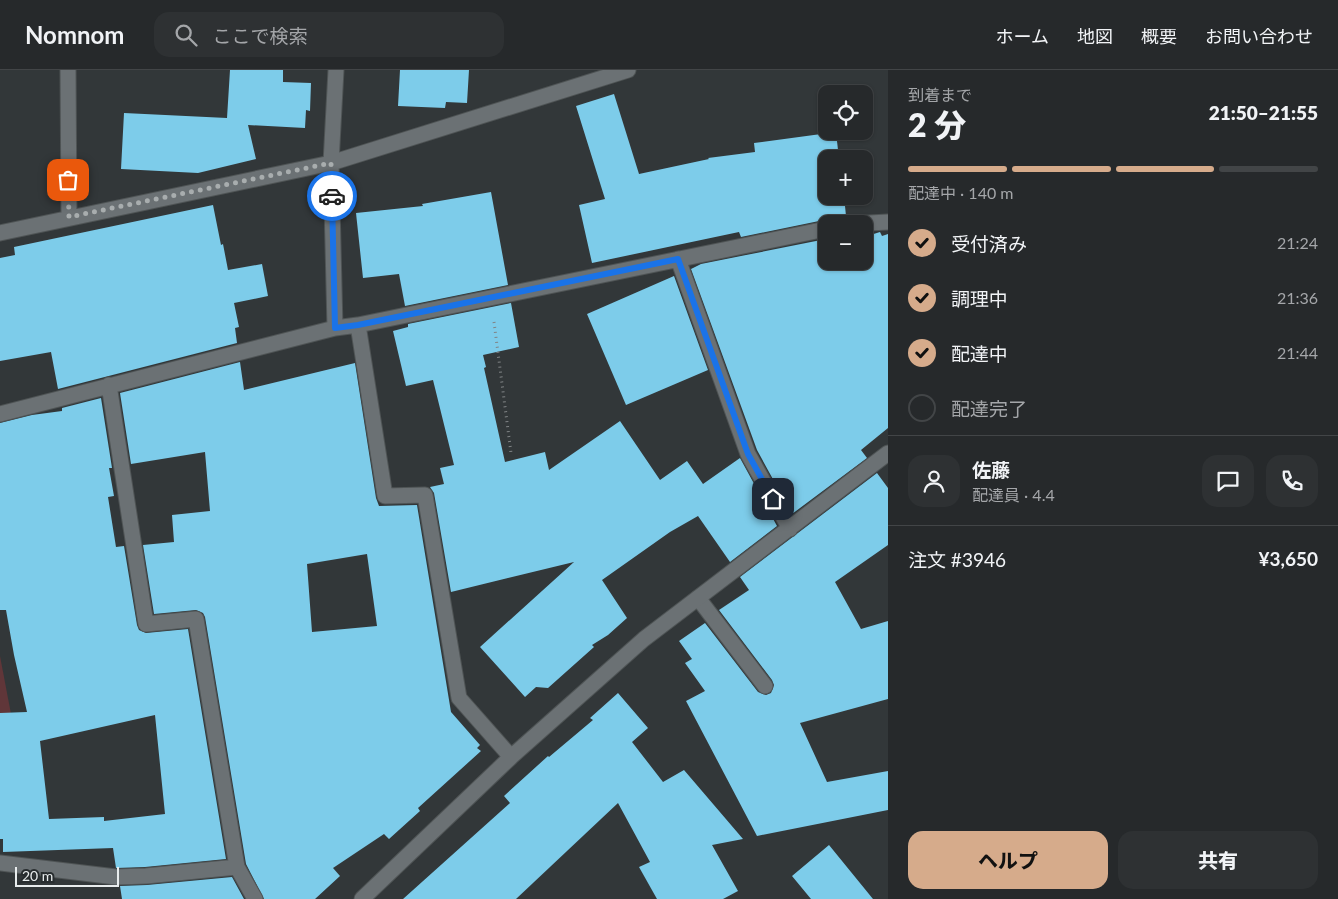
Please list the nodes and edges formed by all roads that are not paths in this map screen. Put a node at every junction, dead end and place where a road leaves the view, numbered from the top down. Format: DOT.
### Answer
graph roads {
  1 [pos="68,70"];
  2 [pos="336,70"];
  3 [pos="628,70"];
  4 [pos="610,73"];
  5 [pos="331,163"];
  6 [pos="69,217"];
  7 [pos="888,222"];
  8 [pos="873,223"];
  9 [pos="818,231"];
  10 [pos="0,233"];
  11 [pos="678,259"];
  12 [pos="358,325"];
  13 [pos="335,328"];
  14 [pos="109,385"];
  15 [pos="0,414"];
  16 [pos="888,454"];
  17 [pos="790,529"];
  18 [pos="698,598"];
  19 [pos="765,686"];
  20 [pos="511,757"];
  21 [pos="0,864"];
  22 [pos="236,867"];
  23 [pos="255,899"];
  24 [pos="362,899"];
  1 -- 6 [label="street"];
  2 -- 5 [label="street"];
  3 -- 4 [label="street"];
  4 -- 5 [label="street"];
  5 -- 6 [label="street"];
  5 -- 13 [label="street"];
  6 -- 10 [label="street"];
  7 -- 8 [label="street"];
  9 -- 11 [label="street"];
  11 -- 12 [label="street"];
  11 -- 17 [label="street"];
  12 -- 13 [label="street"];
  12 -- 20 [label="street"];
  13 -- 14 [label="street"];
  14 -- 15 [label="street"];
  14 -- 22 [label="street"];
  16 -- 17 [label="street"];
  17 -- 18 [label="street"];
  18 -- 19 [label="street"];
  18 -- 20 [label="street"];
  20 -- 24 [label="street"];
  21 -- 22 [label="street"];
  22 -- 23 [label="street"];
}
